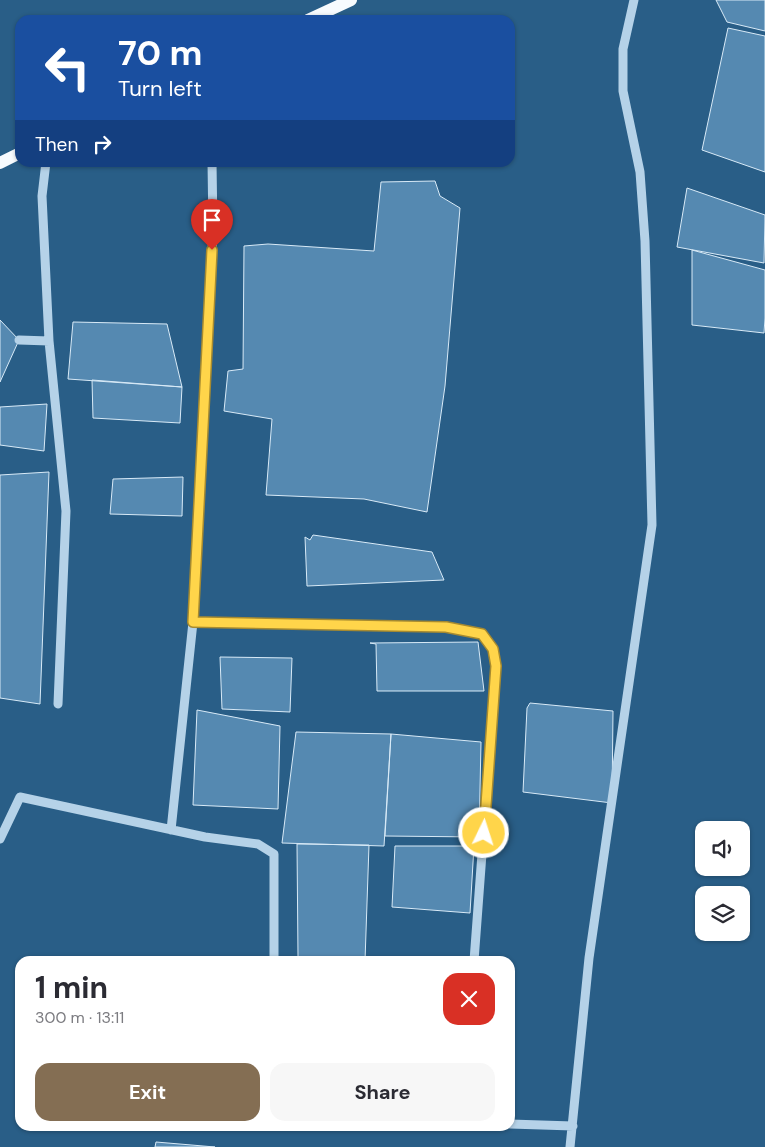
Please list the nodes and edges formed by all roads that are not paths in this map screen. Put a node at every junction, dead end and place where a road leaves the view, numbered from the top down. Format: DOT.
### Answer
graph roads {
  1 [pos="351,0"];
  2 [pos="634,0"];
  3 [pos="319,15"];
  4 [pos="15,155"];
  5 [pos="0,162"];
  6 [pos="45,167"];
  7 [pos="212,167"];
  8 [pos="19,340"];
  9 [pos="50,341"];
  10 [pos="193,622"];
  11 [pos="58,704"];
  12 [pos="171,830"];
  13 [pos="0,839"];
  14 [pos="274,956"];
  15 [pos="474,956"];
  16 [pos="515,1124"];
  17 [pos="572,1126"];
  18 [pos="570,1147"];
  1 -- 3 [label="main road"];
  2 -- 17 [label="street"];
  4 -- 5 [label="main road"];
  6 -- 9 [label="street"];
  7 -- 10 [label="street"];
  8 -- 9 [label="street"];
  9 -- 11 [label="street"];
  10 -- 12 [label="street"];
  10 -- 15 [label="street"];
  12 -- 13 [label="street"];
  12 -- 14 [label="street"];
  16 -- 17 [label="street"];
  17 -- 18 [label="street"];
}
